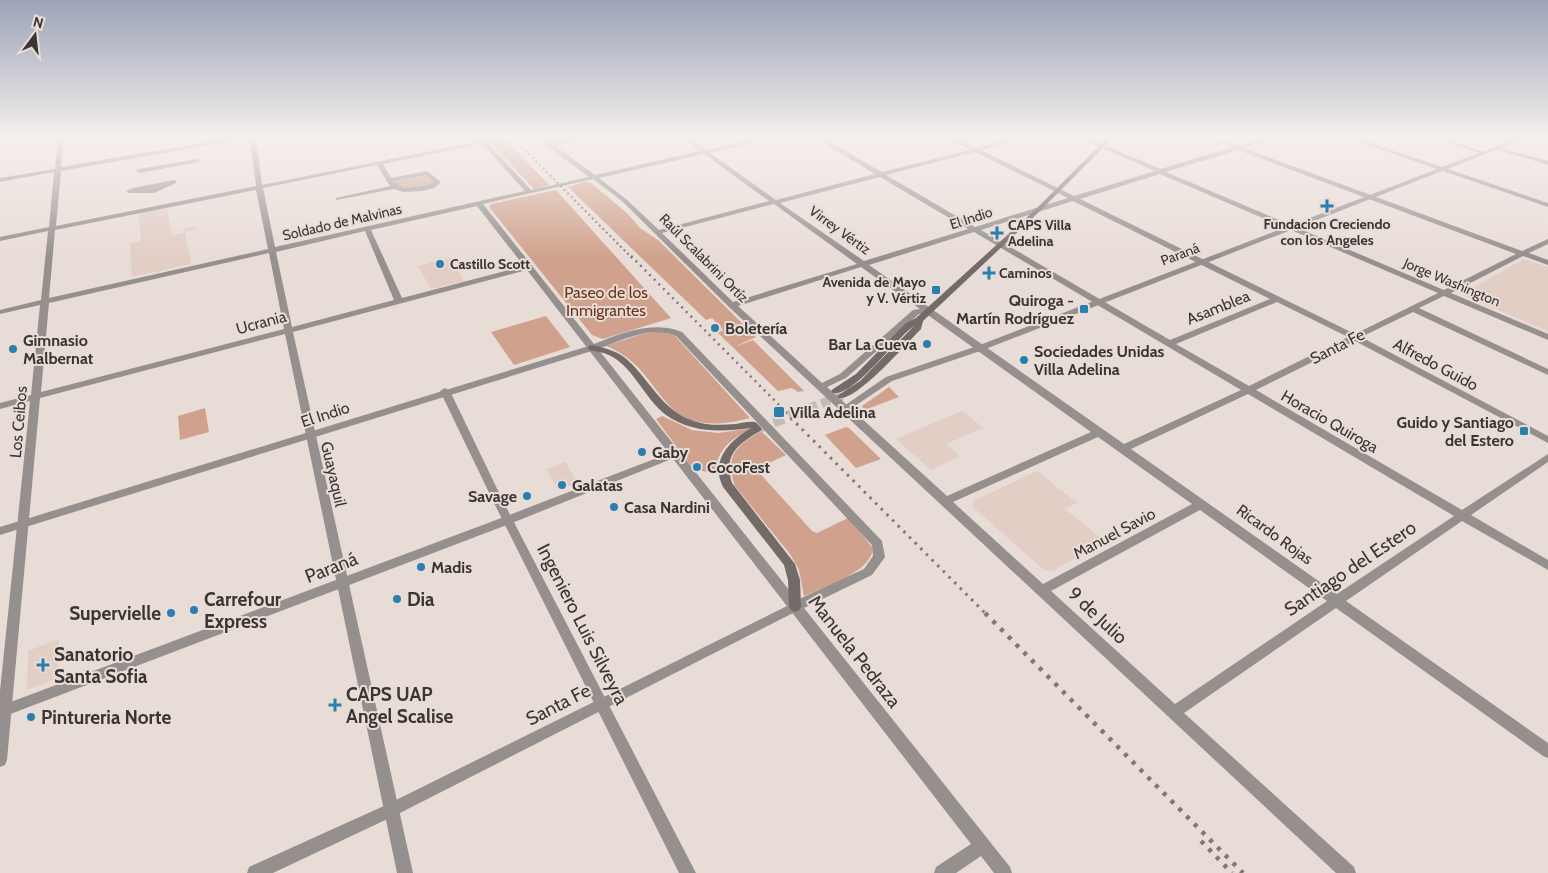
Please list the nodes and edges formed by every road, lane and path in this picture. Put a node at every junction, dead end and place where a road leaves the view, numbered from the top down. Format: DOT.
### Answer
graph roads {
  1 [pos="19,177"];
  2 [pos="57,177"];
  3 [pos="258,177"];
  4 [pos="307,177"];
  5 [pos="388,177"];
  6 [pos="405,177"];
  7 [pos="432,177"];
  8 [pos="516,177"];
  9 [pos="594,177"];
  10 [pos="741,177"];
  11 [pos="879,177"];
  12 [pos="883,177"];
  13 [pos="1030,177"];
  14 [pos="1071,177"];
  15 [pos="1146,177"];
  16 [pos="1172,177"];
  17 [pos="1314,177"];
  18 [pos="1425,177"];
  19 [pos="1462,177"];
  20 [pos="0,180"];
  21 [pos="390,180"];
  22 [pos="259,186"];
  23 [pos="394,187"];
  24 [pos="1057,190"];
  25 [pos="154,191"];
  26 [pos="530,192"];
  27 [pos="1370,198"];
  28 [pos="338,199"];
  29 [pos="1076,199"];
  30 [pos="779,203"];
  31 [pos="479,204"];
  32 [pos="1548,205"];
  33 [pos="159,207"];
  34 [pos="1038,210"];
  35 [pos="1290,227"];
  36 [pos="52,228"];
  37 [pos="367,229"];
  38 [pos="977,231"];
  39 [pos="659,232"];
  40 [pos="0,239"];
  41 [pos="1548,241"];
  42 [pos="1001,244"];
  43 [pos="272,250"];
  44 [pos="1522,253"];
  45 [pos="1202,261"];
  46 [pos="1548,263"];
  47 [pos="864,266"];
  48 [pos="529,267"];
  49 [pos="1444,292"];
  50 [pos="1278,299"];
  51 [pos="399,301"];
  52 [pos="1098,301"];
  53 [pos="45,302"];
  54 [pos="732,305"];
  55 [pos="1412,308"];
  56 [pos="929,310"];
  57 [pos="0,312"];
  58 [pos="289,330"];
  59 [pos="1354,337"];
  60 [pos="1548,337"];
  61 [pos="1169,344"];
  62 [pos="592,348"];
  63 [pos="980,348"];
  64 [pos="1548,372"];
  65 [pos="822,386"];
  66 [pos="1249,390"];
  67 [pos="446,391"];
  68 [pos="839,394"];
  69 [pos="35,397"];
  70 [pos="0,406"];
  71 [pos="846,408"];
  72 [pos="1100,432"];
  73 [pos="310,435"];
  74 [pos="1548,440"];
  75 [pos="1124,448"];
  76 [pos="675,454"];
  77 [pos="1548,457"];
  78 [pos="946,501"];
  79 [pos="1202,504"];
  80 [pos="1463,516"];
  81 [pos="508,520"];
  82 [pos="24,524"];
  83 [pos="0,531"];
  84 [pos="875,564"];
  85 [pos="1548,566"];
  86 [pos="343,582"];
  87 [pos="1042,590"];
  88 [pos="1338,601"];
  89 [pos="795,607"];
  90 [pos="603,704"];
  91 [pos="2,711"];
  92 [pos="1174,712"];
  93 [pos="1548,751"];
  94 [pos="0,760"];
  95 [pos="391,810"];
  96 [pos="982,846"];
  97 [pos="255,873"];
  98 [pos="405,873"];
  99 [pos="688,873"];
  100 [pos="942,873"];
  101 [pos="1004,873"];
  102 [pos="1348,873"];
  1 -- 20 [label="street"];
  2 -- 36 [label="street, Los Ceibos"];
  3 -- 22 [label="street, Guayaquil"];
  4 -- 22 [label="street"];
  5 -- 21 [label="street"];
  6 -- 21 [label="street"];
  7 -- 23 [label="street"];
  8 -- 26 [label="street"];
  9 -- 26 [label="street, Soldado de Malvinas"];
  9 -- 39 [label="street, Raúl Scalabrini Ortíz"];
  10 -- 30 [label="street, Virrey Vértiz"];
  11 -- 30 [label="street"];
  12 -- 38 [label="street, Horacio Quiroga"];
  13 -- 24 [label="street, Alfredo Guido"];
  14 -- 24 [label="main road"];
  15 -- 29 [label="street, El Indio"];
  16 -- 35 [label="street, Jorge Washington"];
  17 -- 27 [label="street"];
  18 -- 27 [label="street, Paraná"];
  19 -- 32 [label="street"];
  21 -- 23 [label="street"];
  22 -- 33 [label="street"];
  22 -- 43 [label="street, Guayaquil"];
  23 -- 28 [label="street"];
  24 -- 29 [label="street, Alfredo Guido"];
  24 -- 34 [label="main road"];
  25 -- 25 [label="street"];
  25 -- 33 [label="street"];
  26 -- 31 [label="street, Soldado de Malvinas"];
  27 -- 35 [label="street, Paraná"];
  27 -- 44 [label="street"];
  29 -- 34 [label="street, El Indio"];
  29 -- 45 [label="street, Alfredo Guido"];
  30 -- 39 [label="street"];
  30 -- 47 [label="street, Virrey Vértiz"];
  31 -- 37 [label="street, Soldado de Malvinas"];
  31 -- 48 [label="street, Manuela Pedraza"];
  33 -- 36 [label="street"];
  34 -- 38 [label="street, El Indio"];
  34 -- 42 [label="main road"];
  35 -- 45 [label="street, Paraná"];
  35 -- 49 [label="street, Jorge Washington"];
  36 -- 40 [label="street"];
  36 -- 53 [label="street, Los Ceibos"];
  37 -- 43 [label="street, Soldado de Malvinas"];
  37 -- 51 [label="street"];
  38 -- 42 [label="street, Horacio Quiroga"];
  38 -- 47 [label="street, El Indio"];
  39 -- 54 [label="street, Raúl Scalabrini Ortíz"];
  41 -- 44 [label="street, Santa Fe"];
  42 -- 52 [label="street, Horacio Quiroga"];
  42 -- 56 [label="main road"];
  43 -- 53 [label="street, Soldado de Malvinas"];
  43 -- 58 [label="street, Guayaquil"];
  44 -- 46 [label="street"];
  44 -- 49 [label="street, Santa Fe"];
  45 -- 50 [label="street, Alfredo Guido"];
  45 -- 52 [label="street, Paraná"];
  47 -- 54 [label="street, El Indio"];
  47 -- 56 [label="street, Virrey Vértiz"];
  48 -- 51 [label="street, Ucrania"];
  48 -- 62 [label="street, Manuela Pedraza"];
  49 -- 55 [label="street, Santa Fe"];
  49 -- 60 [label="street, Jorge Washington"];
  50 -- 59 [label="street, Alfredo Guido"];
  50 -- 61 [label="street, Asamblea"];
  51 -- 58 [label="street, Ucrania"];
  52 -- 61 [label="street, Horacio Quiroga"];
  52 -- 63 [label="street, Paraná"];
  53 -- 57 [label="street, Soldado de Malvinas"];
  53 -- 69 [label="street, Los Ceibos"];
  54 -- 65 [label="street, Raúl Scalabrini Ortíz"];
  55 -- 59 [label="street, Santa Fe"];
  55 -- 64 [label="street"];
  56 -- 63 [label="street, Virrey Vértiz"];
  56 -- 65 [label="street"];
  56 -- 68 [label="main road"];
  58 -- 69 [label="street, Ucrania"];
  58 -- 73 [label="street, Guayaquil"];
  59 -- 66 [label="street, Santa Fe"];
  59 -- 74 [label="street, Alfredo Guido"];
  61 -- 66 [label="street, Horacio Quiroga"];
  62 -- 67 [label="street, El Indio"];
  62 -- 76 [label="street, Manuela Pedraza"];
  62 -- 84 [label="street, El Indio"];
  62 -- 89 [label="main road"];
  63 -- 71 [label="street, Paraná"];
  63 -- 72 [label="street, Ricardo Rojas"];
  65 -- 71 [label="street, 9 de Julio"];
  66 -- 75 [label="street, Santa Fe"];
  66 -- 80 [label="street, Horacio Quiroga"];
  67 -- 73 [label="street, El Indio"];
  67 -- 81 [label="street, Ingeniero Luis Silveyra"];
  69 -- 70 [label="street, Ucrania"];
  69 -- 82 [label="street, Los Ceibos"];
  71 -- 78 [label="street, 9 de Julio"];
  72 -- 75 [label="street, Ricardo Rojas"];
  72 -- 78 [label="street"];
  73 -- 82 [label="street, El Indio"];
  73 -- 86 [label="street, Guayaquil"];
  75 -- 79 [label="street, Ricardo Rojas"];
  76 -- 81 [label="street, Paraná"];
  76 -- 89 [label="street, Manuela Pedraza"];
  77 -- 80 [label="street, Santiago del Estero"];
  78 -- 87 [label="street, 9 de Julio"];
  79 -- 87 [label="street, Manuel Savio"];
  79 -- 88 [label="street, Ricardo Rojas"];
  80 -- 85 [label="street, Horacio Quiroga"];
  80 -- 88 [label="street, Santiago del Estero"];
  81 -- 86 [label="street, Paraná"];
  81 -- 90 [label="street, Ingeniero Luis Silveyra"];
  82 -- 83 [label="street, El Indio"];
  82 -- 91 [label="street, Los Ceibos"];
  84 -- 89 [label="street, Santa Fe"];
  86 -- 91 [label="street, Paraná"];
  86 -- 95 [label="street, Guayaquil"];
  87 -- 92 [label="street, 9 de Julio"];
  88 -- 92 [label="street, Santiago del Estero"];
  88 -- 93 [label="street, Ricardo Rojas"];
  89 -- 90 [label="street, Santa Fe"];
  89 -- 96 [label="street, Manuela Pedraza"];
  90 -- 95 [label="street, Santa Fe"];
  90 -- 99 [label="street, Ingeniero Luis Silveyra"];
  91 -- 94 [label="street, Los Ceibos"];
  92 -- 102 [label="street, 9 de Julio"];
  95 -- 97 [label="street, Santa Fe"];
  95 -- 98 [label="street, Guayaquil"];
  96 -- 100 [label="street"];
  96 -- 101 [label="street, Manuela Pedraza"];
}
